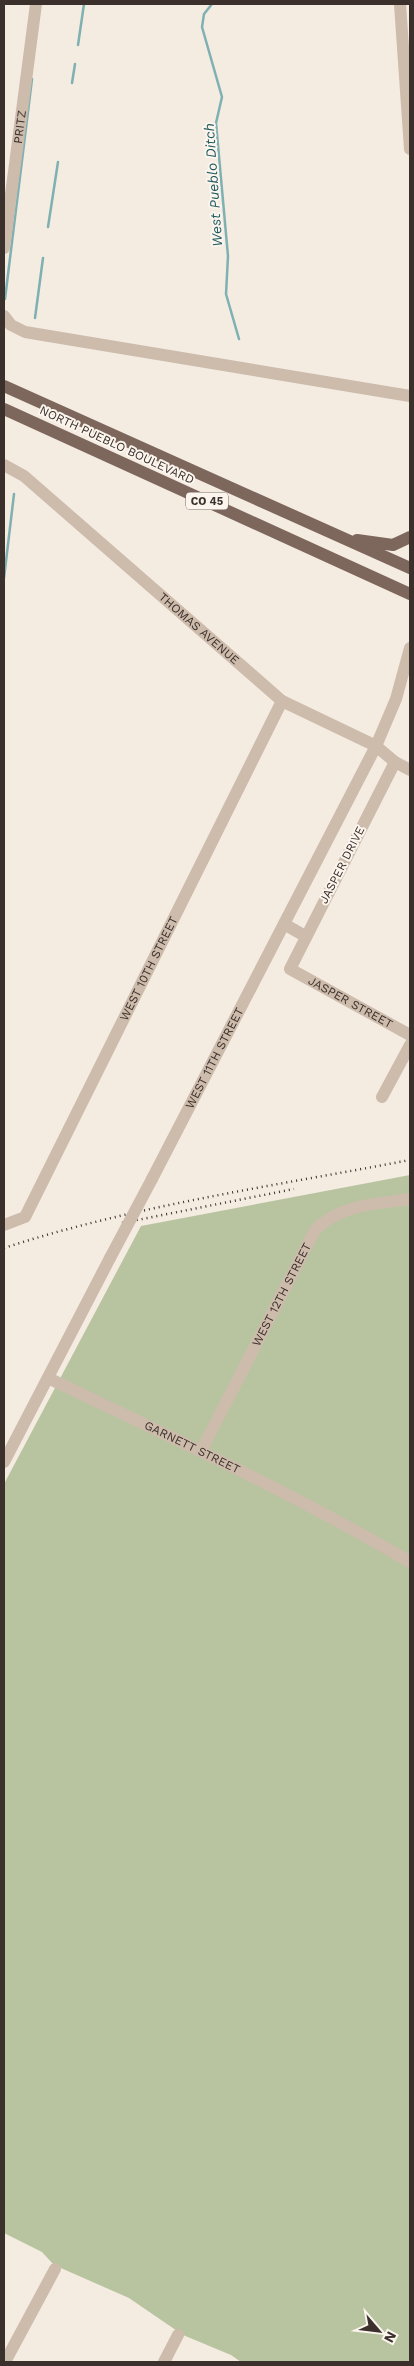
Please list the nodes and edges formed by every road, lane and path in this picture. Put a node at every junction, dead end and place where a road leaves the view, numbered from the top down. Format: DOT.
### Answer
graph roads {
  1 [pos="36,4"];
  2 [pos="400,4"];
  3 [pos="410,149"];
  4 [pos="4,248"];
  5 [pos="4,316"];
  6 [pos="4,386"];
  7 [pos="410,396"];
  8 [pos="4,408"];
  9 [pos="4,465"];
  10 [pos="410,537"];
  11 [pos="344,539"];
  12 [pos="410,568"];
  13 [pos="410,594"];
  14 [pos="410,648"];
  15 [pos="282,701"];
  16 [pos="376,746"];
  17 [pos="395,762"];
  18 [pos="410,770"];
  19 [pos="284,924"];
  20 [pos="305,936"];
  21 [pos="290,969"];
  22 [pos="410,1035"];
  23 [pos="410,1045"];
  24 [pos="382,1097"];
  25 [pos="410,1199"];
  26 [pos="4,1225"];
  27 [pos="48,1378"];
  28 [pos="201,1451"];
  29 [pos="4,1462"];
  30 [pos="410,1562"];
  31 [pos="55,2269"];
  32 [pos="178,2335"];
  33 [pos="5,2362"];
  34 [pos="164,2362"];
  1 -- 4 [label="street, PRITZ"];
  2 -- 3 [label="street"];
  5 -- 7 [label="street"];
  6 -- 11 [label="main road, NORTH PUEBLO BOULEVARD / CO 45"];
  8 -- 13 [label="main road, NORTH PUEBLO BOULEVARD / CO 45"];
  9 -- 15 [label="street, THOMAS AVENUE"];
  10 -- 11 [label="main road"];
  11 -- 12 [label="main road, NORTH PUEBLO BOULEVARD / CO 45"];
  14 -- 16 [label="street, WEST 11TH STREET"];
  15 -- 16 [label="street, THOMAS AVENUE"];
  15 -- 26 [label="street, WEST 10TH STREET"];
  16 -- 17 [label="street, THOMAS AVENUE"];
  16 -- 19 [label="street, WEST 11TH STREET"];
  17 -- 18 [label="street, THOMAS AVENUE"];
  17 -- 20 [label="street, JASPER DRIVE"];
  19 -- 20 [label="street"];
  19 -- 27 [label="street, WEST 11TH STREET, bridge"];
  20 -- 21 [label="street, JASPER DRIVE"];
  21 -- 22 [label="street, JASPER STREET"];
  23 -- 24 [label="street"];
  25 -- 28 [label="street, WEST 12TH STREET"];
  27 -- 28 [label="street, GARNETT STREET"];
  27 -- 29 [label="street, WEST 11TH STREET"];
  28 -- 30 [label="street, GARNETT STREET"];
  31 -- 33 [label="street"];
  32 -- 34 [label="street"];
}
